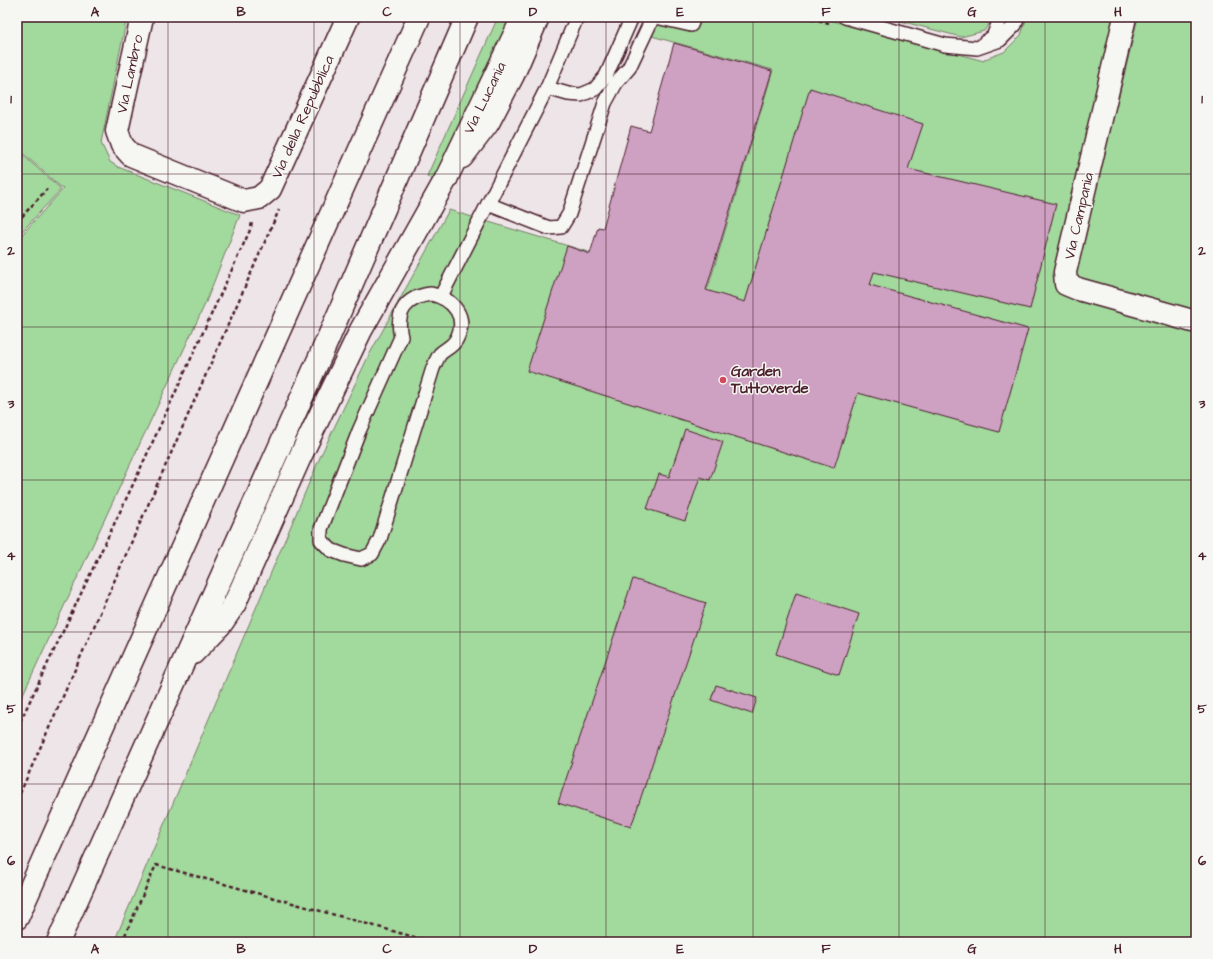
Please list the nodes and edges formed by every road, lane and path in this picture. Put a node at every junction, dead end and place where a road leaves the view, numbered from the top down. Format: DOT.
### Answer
graph roads {
  1 [pos="142,17"];
  2 [pos="348,17"];
  3 [pos="419,17"];
  4 [pos="467,17"];
  5 [pos="523,17"];
  6 [pos="538,17"];
  7 [pos="577,17"];
  8 [pos="632,17"];
  9 [pos="655,17"];
  10 [pos="694,17"];
  11 [pos="844,17"];
  12 [pos="1001,17"];
  13 [pos="1018,17"];
  14 [pos="1125,17"];
  15 [pos="976,48"];
  16 [pos="547,88"];
  17 [pos="446,179"];
  18 [pos="47,189"];
  19 [pos="244,202"];
  20 [pos="488,204"];
  21 [pos="282,206"];
  22 [pos="17,222"];
  23 [pos="441,296"];
  24 [pos="1196,322"];
  25 [pos="172,686"];
  26 [pos="17,728"];
  27 [pos="17,800"];
  28 [pos="17,918"];
  29 [pos="58,942"];
  30 [pos="122,942"];
  31 [pos="432,942"];
  1 -- 19 [label="main road, Via Lambro"];
  2 -- 19 [label="main road, Via della Repubblica"];
  3 -- 28 [label="main road"];
  4 -- 25 [label="main road"];
  5 -- 17 [label="main road, Via Lucania"];
  6 -- 17 [label="main road"];
  7 -- 16 [label="lane"];
  8 -- 16 [label="lane"];
  9 -- 10 [label="lane"];
  9 -- 20 [label="lane"];
  11 -- 15 [label="lane"];
  12 -- 15 [label="lane"];
  13 -- 15 [label="lane"];
  14 -- 24 [label="main road, Via Campania"];
  16 -- 20 [label="lane"];
  17 -- 25 [label="main road"];
  18 -- 22 [label="path"];
  19 -- 26 [label="path"];
  20 -- 23 [label="lane"];
  21 -- 27 [label="path"];
  23 -- 23 [label="lane"];
  25 -- 29 [label="main road"];
  30 -- 31 [label="path"];
}
